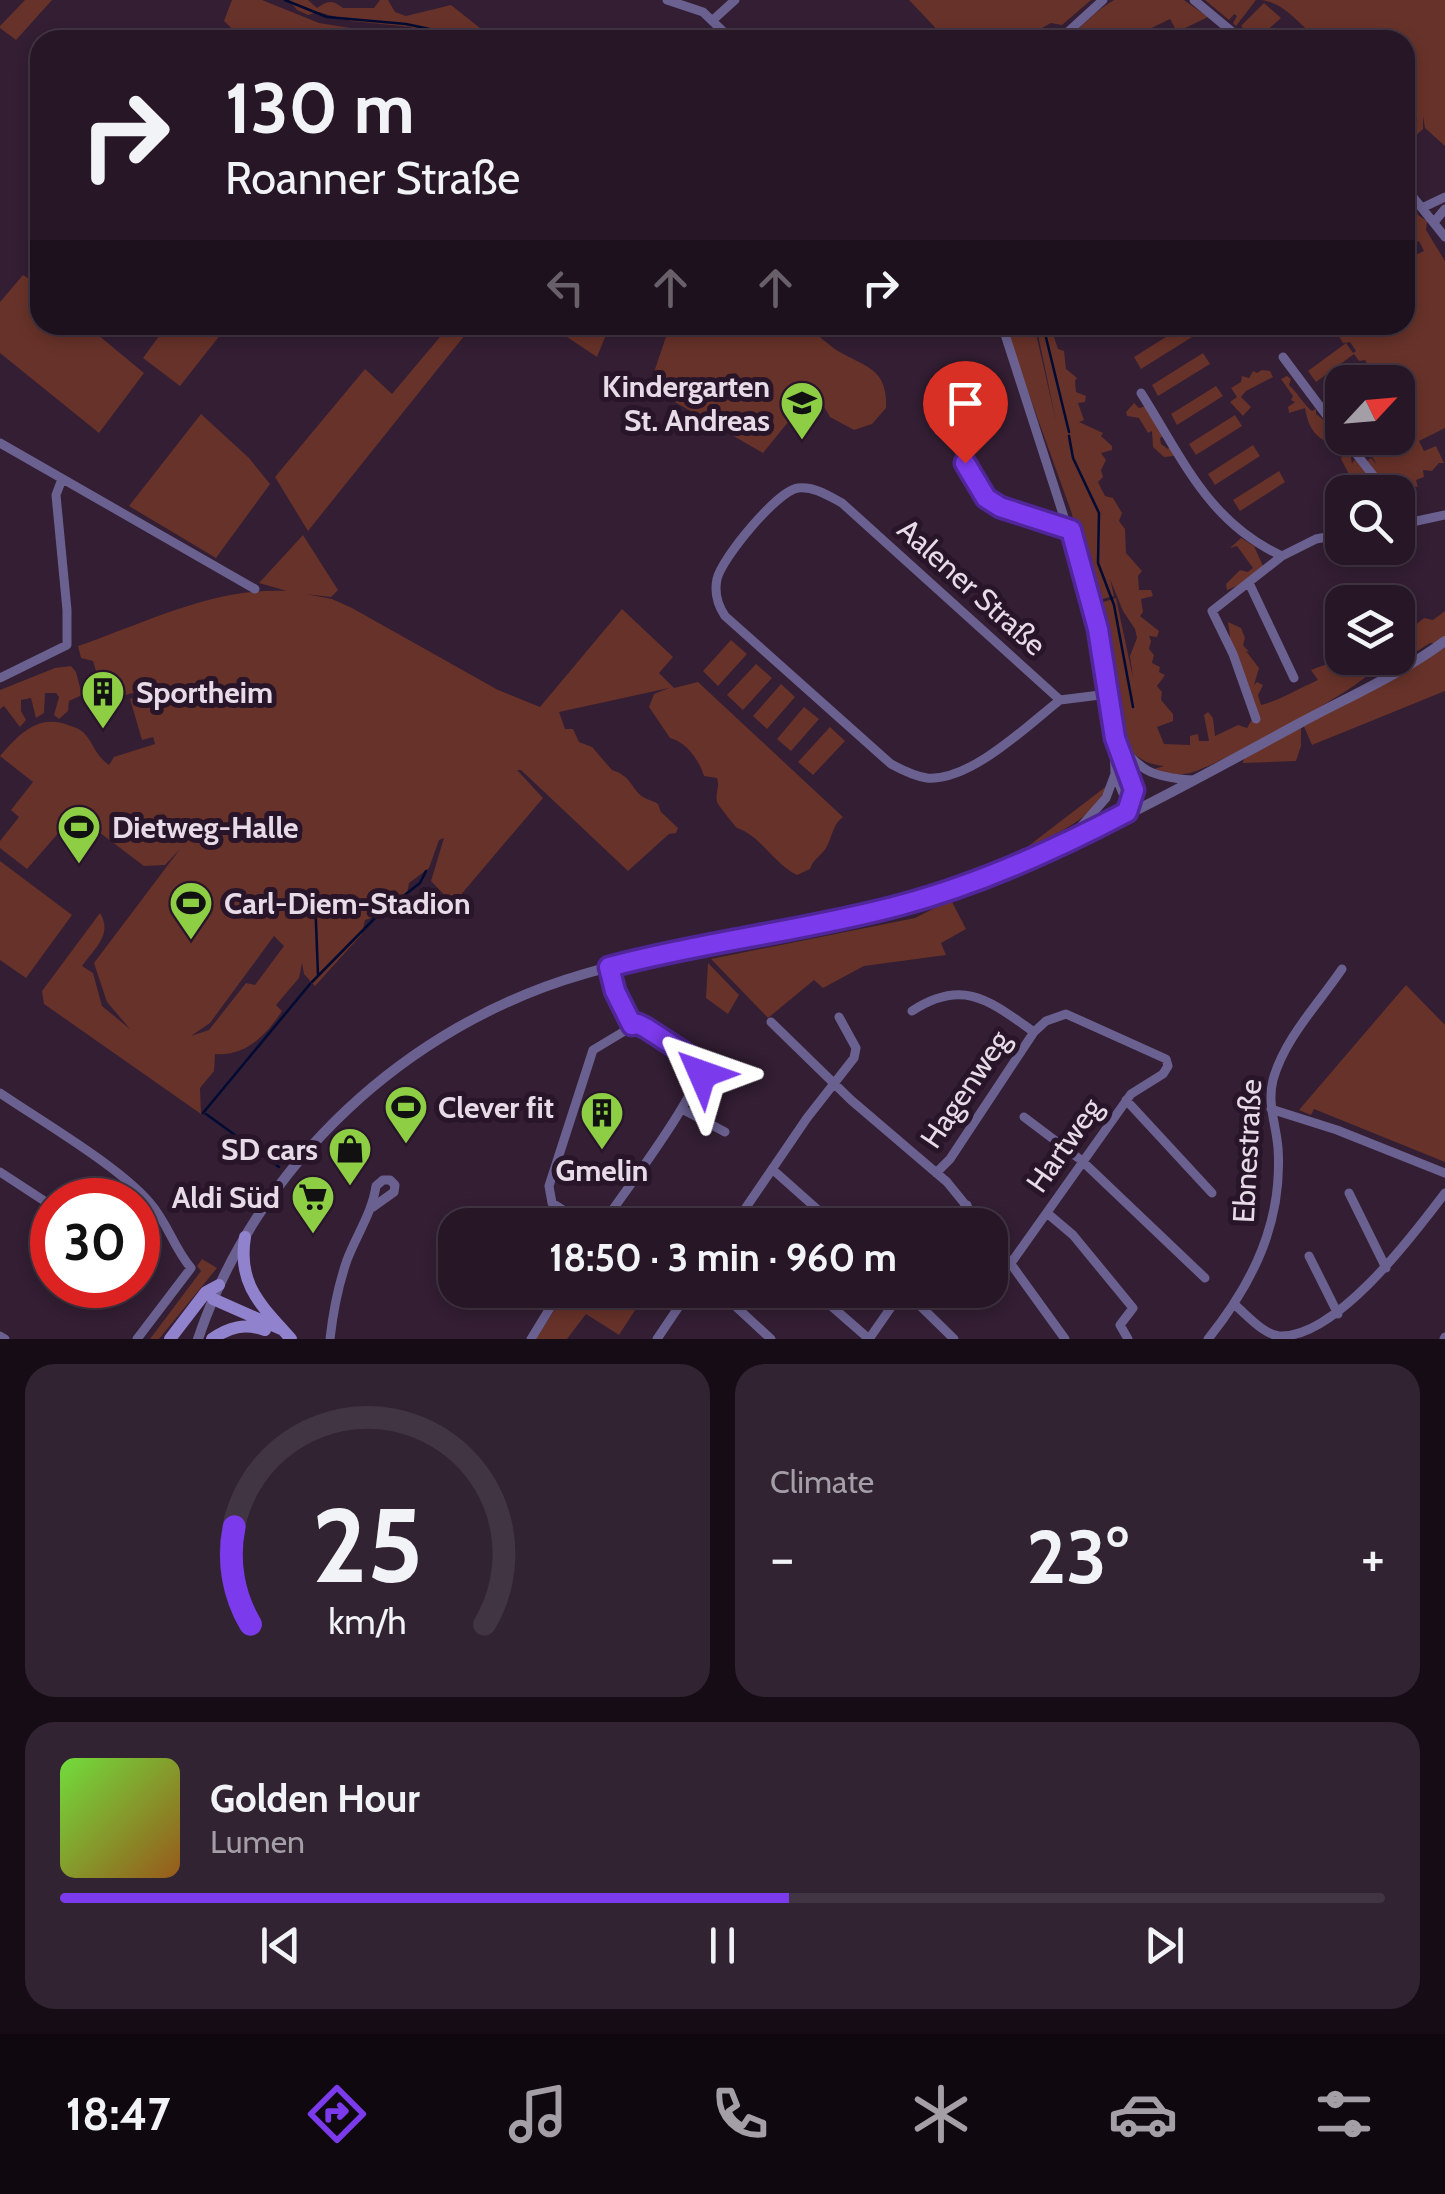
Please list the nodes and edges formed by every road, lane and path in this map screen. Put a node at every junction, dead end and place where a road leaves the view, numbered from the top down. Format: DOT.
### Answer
graph roads {
  1 [pos="667,0"];
  2 [pos="735,0"];
  3 [pos="1103,0"];
  4 [pos="1194,0"];
  5 [pos="713,20"];
  6 [pos="722,30"];
  7 [pos="1070,30"];
  8 [pos="1230,30"];
  9 [pos="1415,197"];
  10 [pos="1445,197"];
  11 [pos="1424,207"];
  12 [pos="1445,210"];
  13 [pos="1434,220"];
  14 [pos="1445,236"];
  15 [pos="1005,335"];
  16 [pos="1283,357"];
  17 [pos="1142,393"];
  18 [pos="1325,412"];
  19 [pos="939,431"];
  20 [pos="0,443"];
  21 [pos="1358,455"];
  22 [pos="1373,475"];
  23 [pos="62,479"];
  24 [pos="1445,515"];
  25 [pos="1415,521"];
  26 [pos="1071,530"];
  27 [pos="1325,537"];
  28 [pos="1282,556"];
  29 [pos="1249,583"];
  30 [pos="254,588"];
  31 [pos="1445,641"];
  32 [pos="0,678"];
  33 [pos="1294,678"];
  34 [pos="1108,694"];
  35 [pos="1060,700"];
  36 [pos="1256,719"];
  37 [pos="1115,738"];
  38 [pos="1115,774"];
  39 [pos="1192,780"];
  40 [pos="1134,807"];
  41 [pos="1068,842"];
  42 [pos="609,967"];
  43 [pos="1342,969"];
  44 [pos="912,1011"];
  45 [pos="839,1017"];
  46 [pos="770,1022"];
  47 [pos="632,1025"];
  48 [pos="1034,1032"];
  49 [pos="1168,1066"];
  50 [pos="834,1085"];
  51 [pos="0,1093"];
  52 [pos="1126,1100"];
  53 [pos="682,1109"];
  54 [pos="1271,1109"];
  55 [pos="1024,1117"];
  56 [pos="726,1132"];
  57 [pos="1081,1160"];
  58 [pos="772,1170"];
  59 [pos="0,1172"];
  60 [pos="936,1173"];
  61 [pos="1445,1173"];
  62 [pos="30,1192"];
  63 [pos="1212,1192"];
  64 [pos="1349,1193"];
  65 [pos="1445,1193"];
  66 [pos="967,1205"];
  67 [pos="373,1207"];
  68 [pos="560,1208"];
  69 [pos="614,1208"];
  70 [pos="746,1208"];
  71 [pos="816,1208"];
  72 [pos="964,1208"];
  73 [pos="969,1208"];
  74 [pos="1047,1212"];
  75 [pos="245,1237"];
  76 [pos="1309,1256"];
  77 [pos="1008,1260"];
  78 [pos="1010,1263"];
  79 [pos="1386,1268"];
  80 [pos="1205,1278"];
  81 [pos="219,1284"];
  82 [pos="213,1299"];
  83 [pos="1235,1305"];
  84 [pos="550,1308"];
  85 [pos="678,1308"];
  86 [pos="737,1308"];
  87 [pos="833,1308"];
  88 [pos="891,1308"];
  89 [pos="922,1308"];
  90 [pos="1338,1314"];
  91 [pos="284,1336"];
  92 [pos="1270,1336"];
  93 [pos="137,1339"];
  94 [pos="170,1339"];
  95 [pos="198,1339"];
  96 [pos="212,1339"];
  97 [pos="330,1339"];
  98 [pos="531,1339"];
  99 [pos="657,1339"];
  100 [pos="771,1339"];
  101 [pos="869,1339"];
  102 [pos="954,1339"];
  103 [pos="1065,1339"];
  104 [pos="1128,1339"];
  105 [pos="1208,1339"];
  1 -- 5 [label="street"];
  2 -- 5 [label="street"];
  3 -- 7 [label="street"];
  4 -- 8 [label="street"];
  5 -- 6 [label="street"];
  9 -- 11 [label="street"];
  10 -- 11 [label="street"];
  11 -- 13 [label="street"];
  12 -- 13 [label="street"];
  13 -- 14 [label="street"];
  15 -- 26 [label="street"];
  16 -- 18 [label="street"];
  17 -- 28 [label="street"];
  19 -- 26 [label="street"];
  20 -- 23 [label="street"];
  21 -- 22 [label="street"];
  23 -- 30 [label="street"];
  23 -- 32 [label="street"];
  24 -- 25 [label="street"];
  26 -- 34 [label="street"];
  27 -- 28 [label="street"];
  28 -- 29 [label="street"];
  29 -- 33 [label="street"];
  29 -- 36 [label="street"];
  31 -- 39 [label="street"];
  34 -- 35 [label="street"];
  34 -- 37 [label="street"];
  35 -- 35 [label="street, Aalener Straße"];
  37 -- 38 [label="street"];
  37 -- 39 [label="street"];
  37 -- 40 [label="street"];
  38 -- 40 [label="street"];
  38 -- 41 [label="street"];
  39 -- 40 [label="street"];
  40 -- 41 [label="street"];
  41 -- 42 [label="street"];
  42 -- 47 [label="street"];
  42 -- 75 [label="street"];
  43 -- 54 [label="street, Ebnestraße"];
  44 -- 48 [label="street, Hagenweg"];
  45 -- 50 [label="street"];
  46 -- 50 [label="street"];
  47 -- 53 [label="street"];
  47 -- 68 [label="street"];
  48 -- 49 [label="street, Hagenweg"];
  48 -- 60 [label="street, Hagenweg"];
  49 -- 52 [label="street, Hartweg"];
  50 -- 58 [label="street"];
  50 -- 60 [label="street"];
  51 -- 93 [label="street"];
  52 -- 57 [label="street, Hartweg"];
  52 -- 63 [label="street"];
  53 -- 56 [label="street"];
  53 -- 69 [label="street"];
  54 -- 61 [label="street"];
  54 -- 83 [label="street, Ebnestraße"];
  55 -- 57 [label="street"];
  57 -- 74 [label="street, Hartweg"];
  57 -- 80 [label="street"];
  58 -- 70 [label="street"];
  58 -- 71 [label="street"];
  59 -- 62 [label="street"];
  60 -- 66 [label="street"];
  64 -- 79 [label="street"];
  65 -- 79 [label="street"];
  66 -- 72 [label="street"];
  66 -- 73 [label="street"];
  67 -- 97 [label="street"];
  74 -- 78 [label="street, Hartweg"];
  74 -- 104 [label="street"];
  75 -- 81 [label="street"];
  75 -- 91 [label="main road"];
  76 -- 90 [label="street"];
  77 -- 78 [label="street"];
  78 -- 103 [label="street"];
  79 -- 90 [label="street"];
  81 -- 82 [label="street"];
  81 -- 94 [label="main road"];
  82 -- 91 [label="main road"];
  82 -- 95 [label="street"];
  83 -- 92 [label="street"];
  83 -- 105 [label="street, Ebnestraße"];
  84 -- 98 [label="street"];
  85 -- 99 [label="street"];
  86 -- 100 [label="street"];
  87 -- 101 [label="street"];
  88 -- 101 [label="street"];
  89 -- 102 [label="street"];
  90 -- 92 [label="street"];
  91 -- 96 [label="main road"];
}
